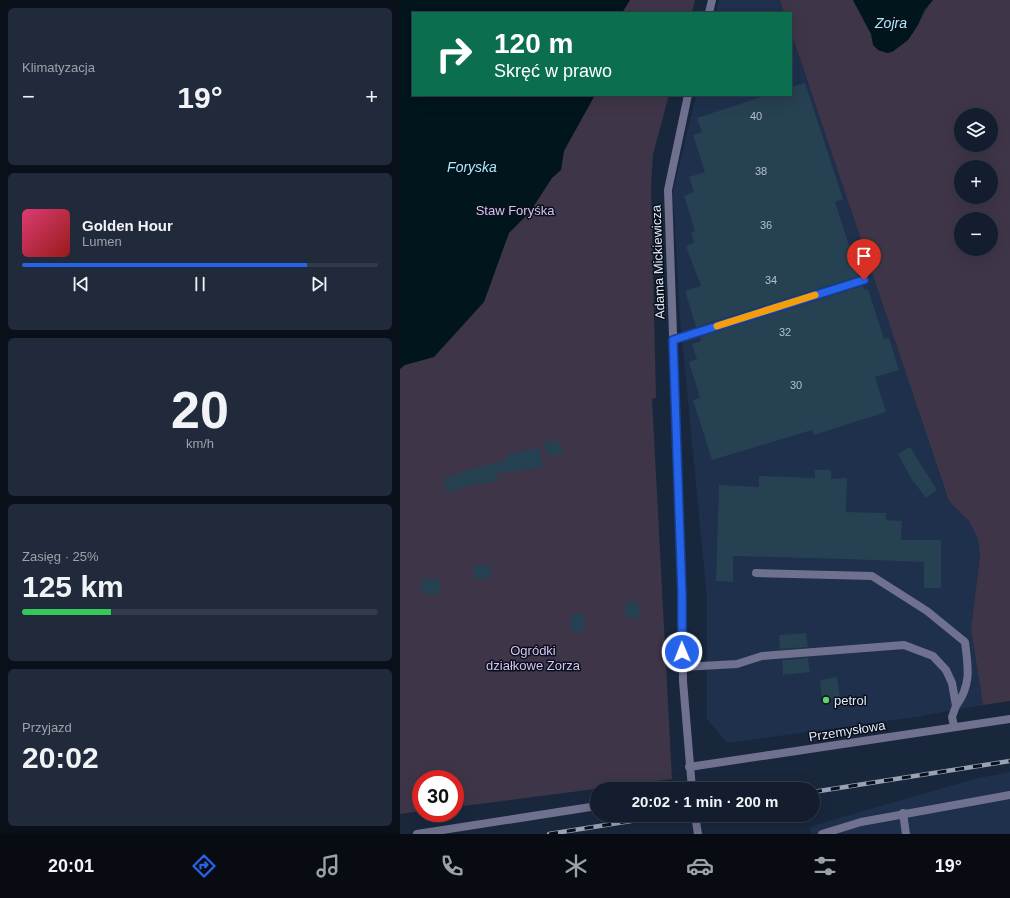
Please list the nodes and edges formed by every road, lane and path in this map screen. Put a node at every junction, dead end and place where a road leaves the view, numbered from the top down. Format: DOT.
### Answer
graph roads {
  1 [pos="712,0"];
  2 [pos="709,12"];
  3 [pos="688,96"];
  4 [pos="864,280"];
  5 [pos="673,340"];
  6 [pos="756,574"];
  7 [pos="683,667"];
  8 [pos="956,706"];
  9 [pos="1010,719"];
  10 [pos="954,726"];
  11 [pos="689,767"];
  12 [pos="691,782"];
  13 [pos="1010,795"];
  14 [pos="590,807"];
  15 [pos="903,814"];
  16 [pos="696,822"];
  17 [pos="417,834"];
  18 [pos="698,834"];
  19 [pos="822,834"];
  20 [pos="906,834"];
  1 -- 2 [label="street"];
  3 -- 5 [label="street, Adama Mickiewicza"];
  4 -- 5 [label="street"];
  5 -- 7 [label="street, Adama Mickiewicza"];
  6 -- 8 [label="street"];
  7 -- 8 [label="street"];
  7 -- 11 [label="street, Adama Mickiewicza"];
  8 -- 10 [label="street"];
  9 -- 10 [label="street, Przemysłowa"];
  10 -- 11 [label="street, Przemysłowa"];
  11 -- 12 [label="street, Adama Mickiewicza"];
  13 -- 15 [label="street"];
  14 -- 17 [label="street"];
  15 -- 19 [label="street"];
  15 -- 20 [label="street"];
  16 -- 18 [label="street"];
}
